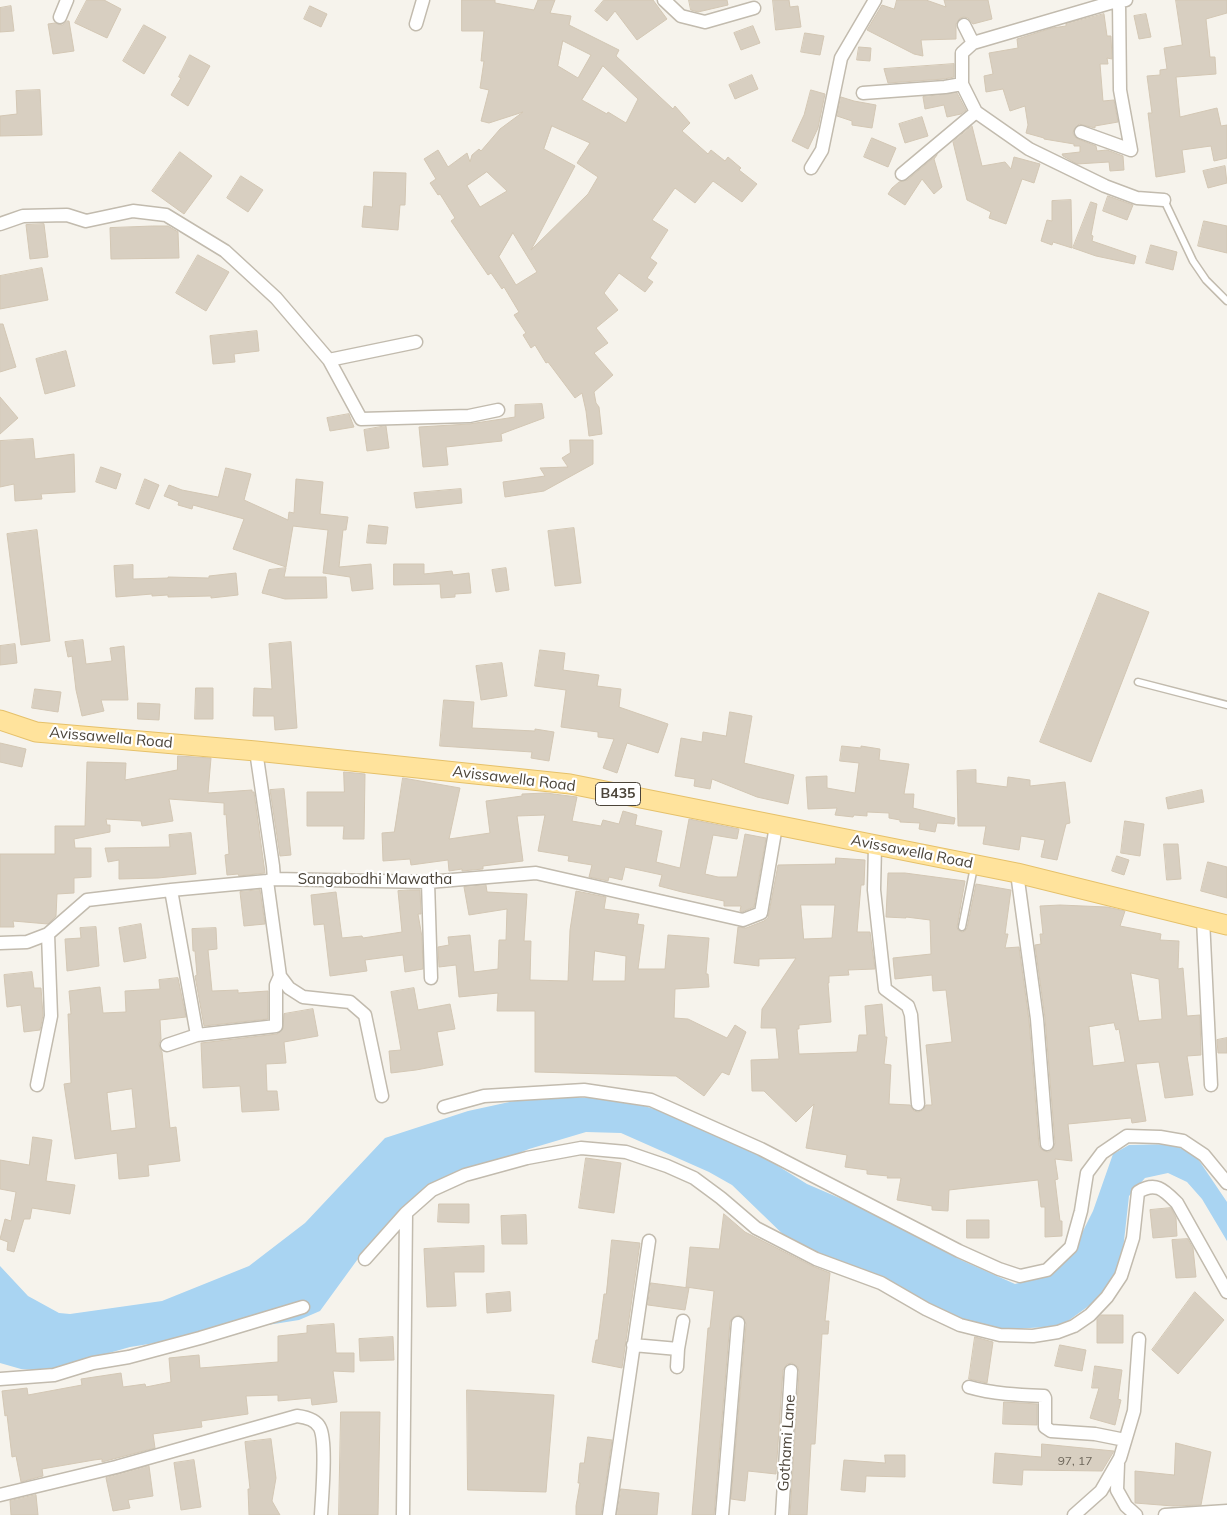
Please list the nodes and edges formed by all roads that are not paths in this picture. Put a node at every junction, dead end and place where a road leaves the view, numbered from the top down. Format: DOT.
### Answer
graph roads {
  1 [pos="67,0"];
  2 [pos="423,0"];
  3 [pos="664,0"];
  4 [pos="875,0"];
  5 [pos="1122,0"];
  6 [pos="754,8"];
  7 [pos="60,17"];
  8 [pos="416,24"];
  9 [pos="964,25"];
  10 [pos="973,43"];
  11 [pos="962,84"];
  12 [pos="863,93"];
  13 [pos="976,112"];
  14 [pos="1081,132"];
  15 [pos="811,168"];
  16 [pos="902,174"];
  17 [pos="1164,200"];
  18 [pos="0,224"];
  19 [pos="1227,301"];
  20 [pos="416,342"];
  21 [pos="329,360"];
  22 [pos="498,410"];
  23 [pos="1138,682"];
  24 [pos="1227,705"];
  25 [pos="0,720"];
  26 [pos="256,751"];
  27 [pos="776,826"];
  28 [pos="875,845"];
  29 [pos="975,864"];
  30 [pos="1017,873"];
  31 [pos="270,880"];
  32 [pos="428,882"];
  33 [pos="172,890"];
  34 [pos="1203,919"];
  35 [pos="1227,925"];
  36 [pos="962,927"];
  37 [pos="48,934"];
  38 [pos="0,943"];
  39 [pos="280,976"];
  40 [pos="431,978"];
  41 [pos="197,1035"];
  42 [pos="167,1044"];
  43 [pos="37,1085"];
  44 [pos="1211,1086"];
  45 [pos="382,1096"];
  46 [pos="918,1104"];
  47 [pos="444,1107"];
  48 [pos="1048,1144"];
  49 [pos="1227,1183"];
  50 [pos="406,1213"];
  51 [pos="649,1241"];
  52 [pos="365,1259"];
  53 [pos="1227,1292"];
  54 [pos="303,1307"];
  55 [pos="683,1321"];
  56 [pos="738,1323"];
  57 [pos="1139,1340"];
  58 [pos="633,1345"];
  59 [pos="678,1349"];
  60 [pos="677,1367"];
  61 [pos="791,1371"];
  62 [pos="0,1379"];
  63 [pos="969,1386"];
  64 [pos="1125,1440"];
  65 [pos="1118,1463"];
  66 [pos="0,1495"];
  67 [pos="1227,1511"];
  68 [pos="321,1515"];
  69 [pos="403,1515"];
  70 [pos="609,1515"];
  71 [pos="722,1515"];
  72 [pos="782,1515"];
  73 [pos="1074,1515"];
  74 [pos="1136,1515"];
  75 [pos="1165,1515"];
  1 -- 7 [label="street"];
  2 -- 8 [label="street"];
  3 -- 6 [label="street"];
  4 -- 15 [label="street"];
  5 -- 10 [label="street"];
  5 -- 14 [label="street"];
  9 -- 10 [label="street"];
  10 -- 11 [label="street"];
  11 -- 12 [label="street"];
  11 -- 13 [label="street"];
  13 -- 16 [label="street"];
  13 -- 17 [label="street"];
  17 -- 19 [label="lane"];
  18 -- 21 [label="street"];
  20 -- 21 [label="street"];
  21 -- 22 [label="street"];
  23 -- 24 [label="lane"];
  25 -- 26 [label="main road, Avissawella Road / B435"];
  26 -- 27 [label="main road, Avissawella Road / B435"];
  26 -- 31 [label="street"];
  27 -- 28 [label="main road, Avissawella Road / B435"];
  27 -- 32 [label="street, Sangabodhi Mawatha"];
  28 -- 29 [label="main road, Avissawella Road / B435"];
  28 -- 46 [label="street"];
  29 -- 30 [label="main road, Avissawella Road / B435"];
  29 -- 36 [label="lane"];
  30 -- 34 [label="main road, Avissawella Road / B435"];
  30 -- 48 [label="street"];
  31 -- 32 [label="street, Sangabodhi Mawatha"];
  31 -- 33 [label="street, Sangabodhi Mawatha"];
  31 -- 39 [label="street"];
  32 -- 40 [label="street"];
  33 -- 37 [label="street, Sangabodhi Mawatha"];
  33 -- 41 [label="street"];
  34 -- 35 [label="main road, Avissawella Road / B435"];
  34 -- 44 [label="street"];
  37 -- 38 [label="street, Sangabodhi Mawatha"];
  37 -- 43 [label="street"];
  39 -- 41 [label="street"];
  39 -- 45 [label="street"];
  41 -- 42 [label="street"];
  47 -- 49 [label="street"];
  50 -- 52 [label="street"];
  50 -- 53 [label="street"];
  50 -- 69 [label="street"];
  51 -- 58 [label="street"];
  54 -- 62 [label="street"];
  55 -- 59 [label="street"];
  56 -- 71 [label="street"];
  57 -- 64 [label="street"];
  58 -- 59 [label="street"];
  58 -- 70 [label="street"];
  59 -- 60 [label="street"];
  61 -- 72 [label="street, Gothami Lane"];
  63 -- 64 [label="street"];
  64 -- 65 [label="street"];
  65 -- 73 [label="street"];
  65 -- 74 [label="street"];
  66 -- 68 [label="street"];
  67 -- 75 [label="street"];
}
